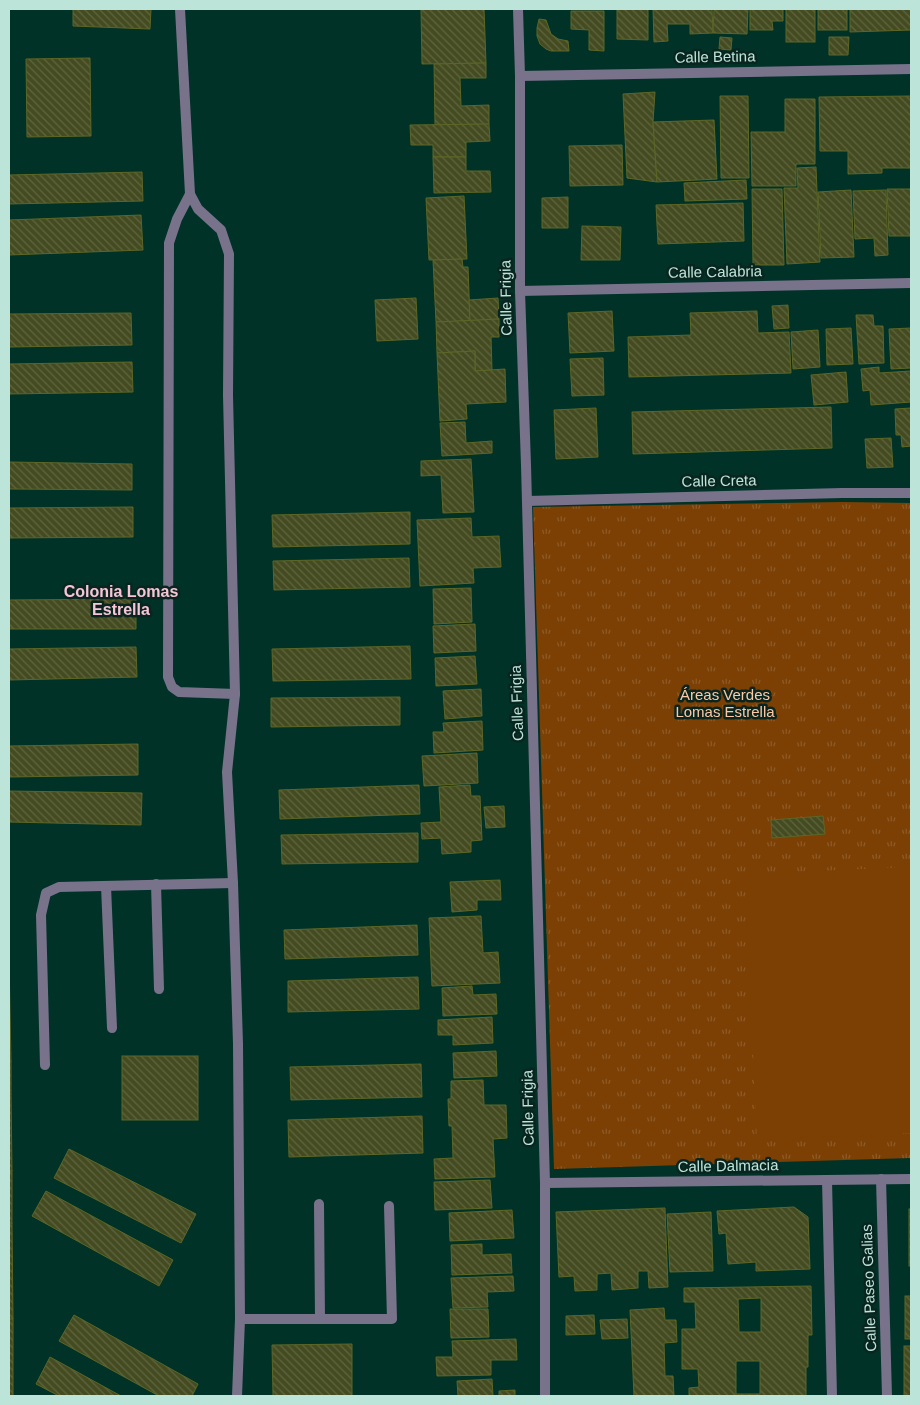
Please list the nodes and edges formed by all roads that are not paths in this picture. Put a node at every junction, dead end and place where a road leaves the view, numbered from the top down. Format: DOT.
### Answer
graph roads {
  1 [pos="180,9"];
  2 [pos="518,9"];
  3 [pos="911,69"];
  4 [pos="520,76"];
  5 [pos="190,194"];
  6 [pos="911,283"];
  7 [pos="520,291"];
  8 [pos="911,493"];
  9 [pos="527,501"];
  10 [pos="235,694"];
  11 [pos="233,883"];
  12 [pos="156,884"];
  13 [pos="106,886"];
  14 [pos="159,989"];
  15 [pos="112,1028"];
  16 [pos="45,1065"];
  17 [pos="881,1179"];
  18 [pos="911,1179"];
  19 [pos="827,1180"];
  20 [pos="545,1183"];
  21 [pos="319,1204"];
  22 [pos="389,1206"];
  23 [pos="240,1319"];
  24 [pos="320,1319"];
  25 [pos="237,1396"];
  26 [pos="545,1396"];
  27 [pos="832,1396"];
  28 [pos="887,1396"];
  1 -- 5 [label="street"];
  2 -- 4 [label="street, Calle Frigia"];
  3 -- 4 [label="street, Calle Betina"];
  4 -- 7 [label="street, Calle Frigia"];
  5 -- 10 [label="street"];
  5 -- 10 [label="street"];
  6 -- 7 [label="street, Calle Calabria"];
  7 -- 9 [label="street, Calle Frigia"];
  8 -- 9 [label="street, Calle Creta"];
  9 -- 20 [label="street, Calle Frigia"];
  10 -- 11 [label="street"];
  11 -- 12 [label="street"];
  11 -- 23 [label="street"];
  12 -- 13 [label="street"];
  12 -- 14 [label="street"];
  13 -- 15 [label="street"];
  13 -- 16 [label="street"];
  17 -- 18 [label="street, Calle Dalmacia"];
  17 -- 19 [label="street, Calle Dalmacia"];
  17 -- 28 [label="street, Calle Paseo Galias"];
  19 -- 20 [label="street, Calle Dalmacia"];
  19 -- 27 [label="street"];
  20 -- 26 [label="street, Calle Frigia"];
  21 -- 24 [label="street"];
  22 -- 24 [label="street"];
  23 -- 24 [label="street"];
  23 -- 25 [label="street"];
}
